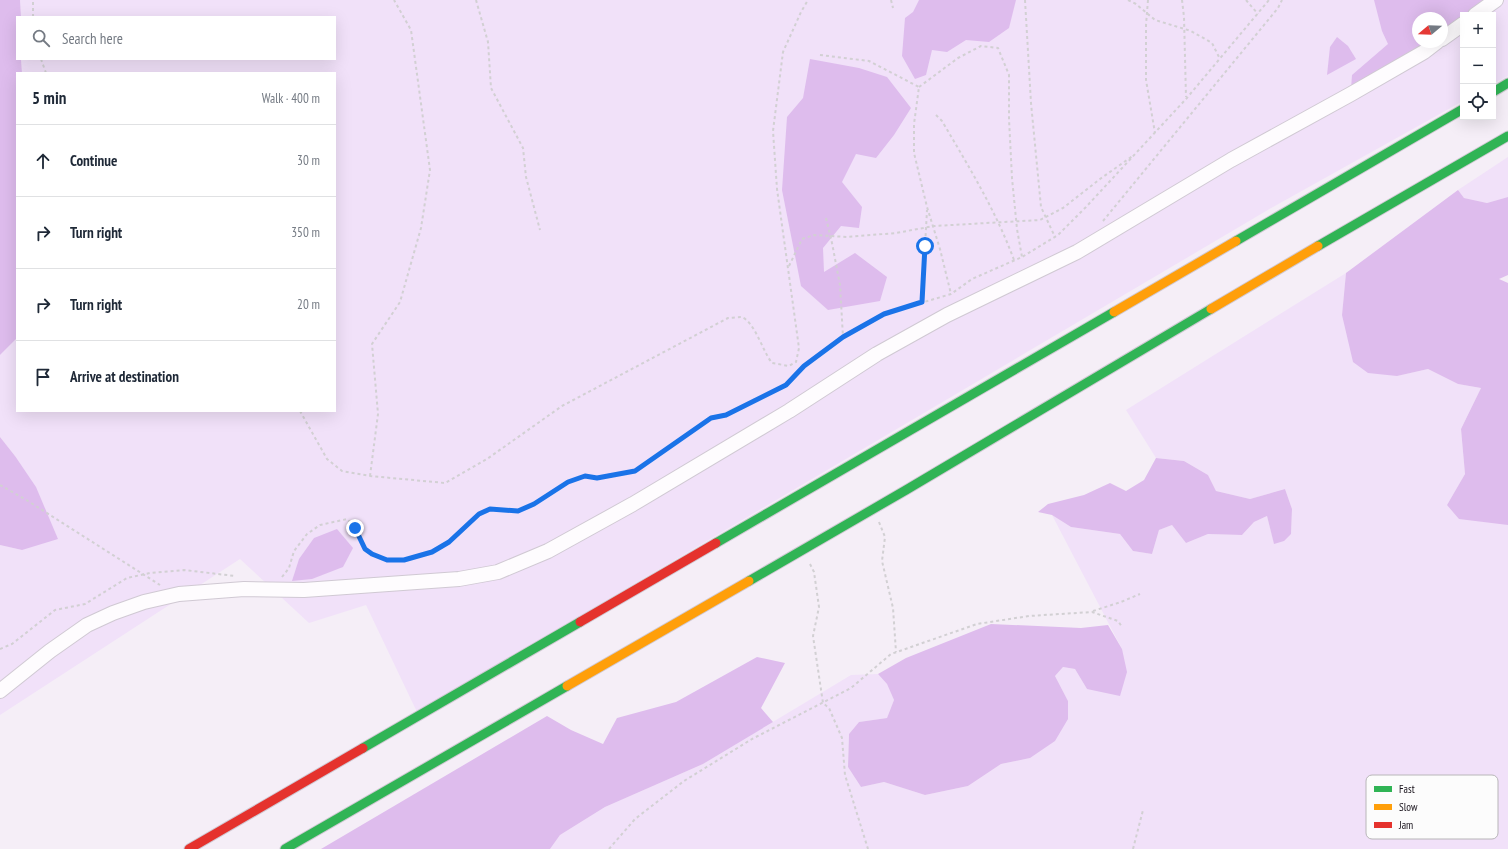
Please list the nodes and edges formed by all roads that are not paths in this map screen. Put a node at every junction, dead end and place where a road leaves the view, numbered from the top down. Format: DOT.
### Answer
graph roads {
  1 [pos="1496,0"];
  2 [pos="1479,12"];
  3 [pos="1460,26"];
  4 [pos="1448,35"];
  5 [pos="1429,48"];
  6 [pos="1508,83"];
  7 [pos="1496,90"];
  8 [pos="1460,112"];
  9 [pos="1508,136"];
  10 [pos="0,691"];
  11 [pos="189,849"];
  12 [pos="285,849"];
  1 -- 2 [label="street"];
  3 -- 4 [label="street"];
  5 -- 10 [label="street"];
  6 -- 7 [label="main road"];
  8 -- 11 [label="main road"];
  9 -- 12 [label="main road"];
}
